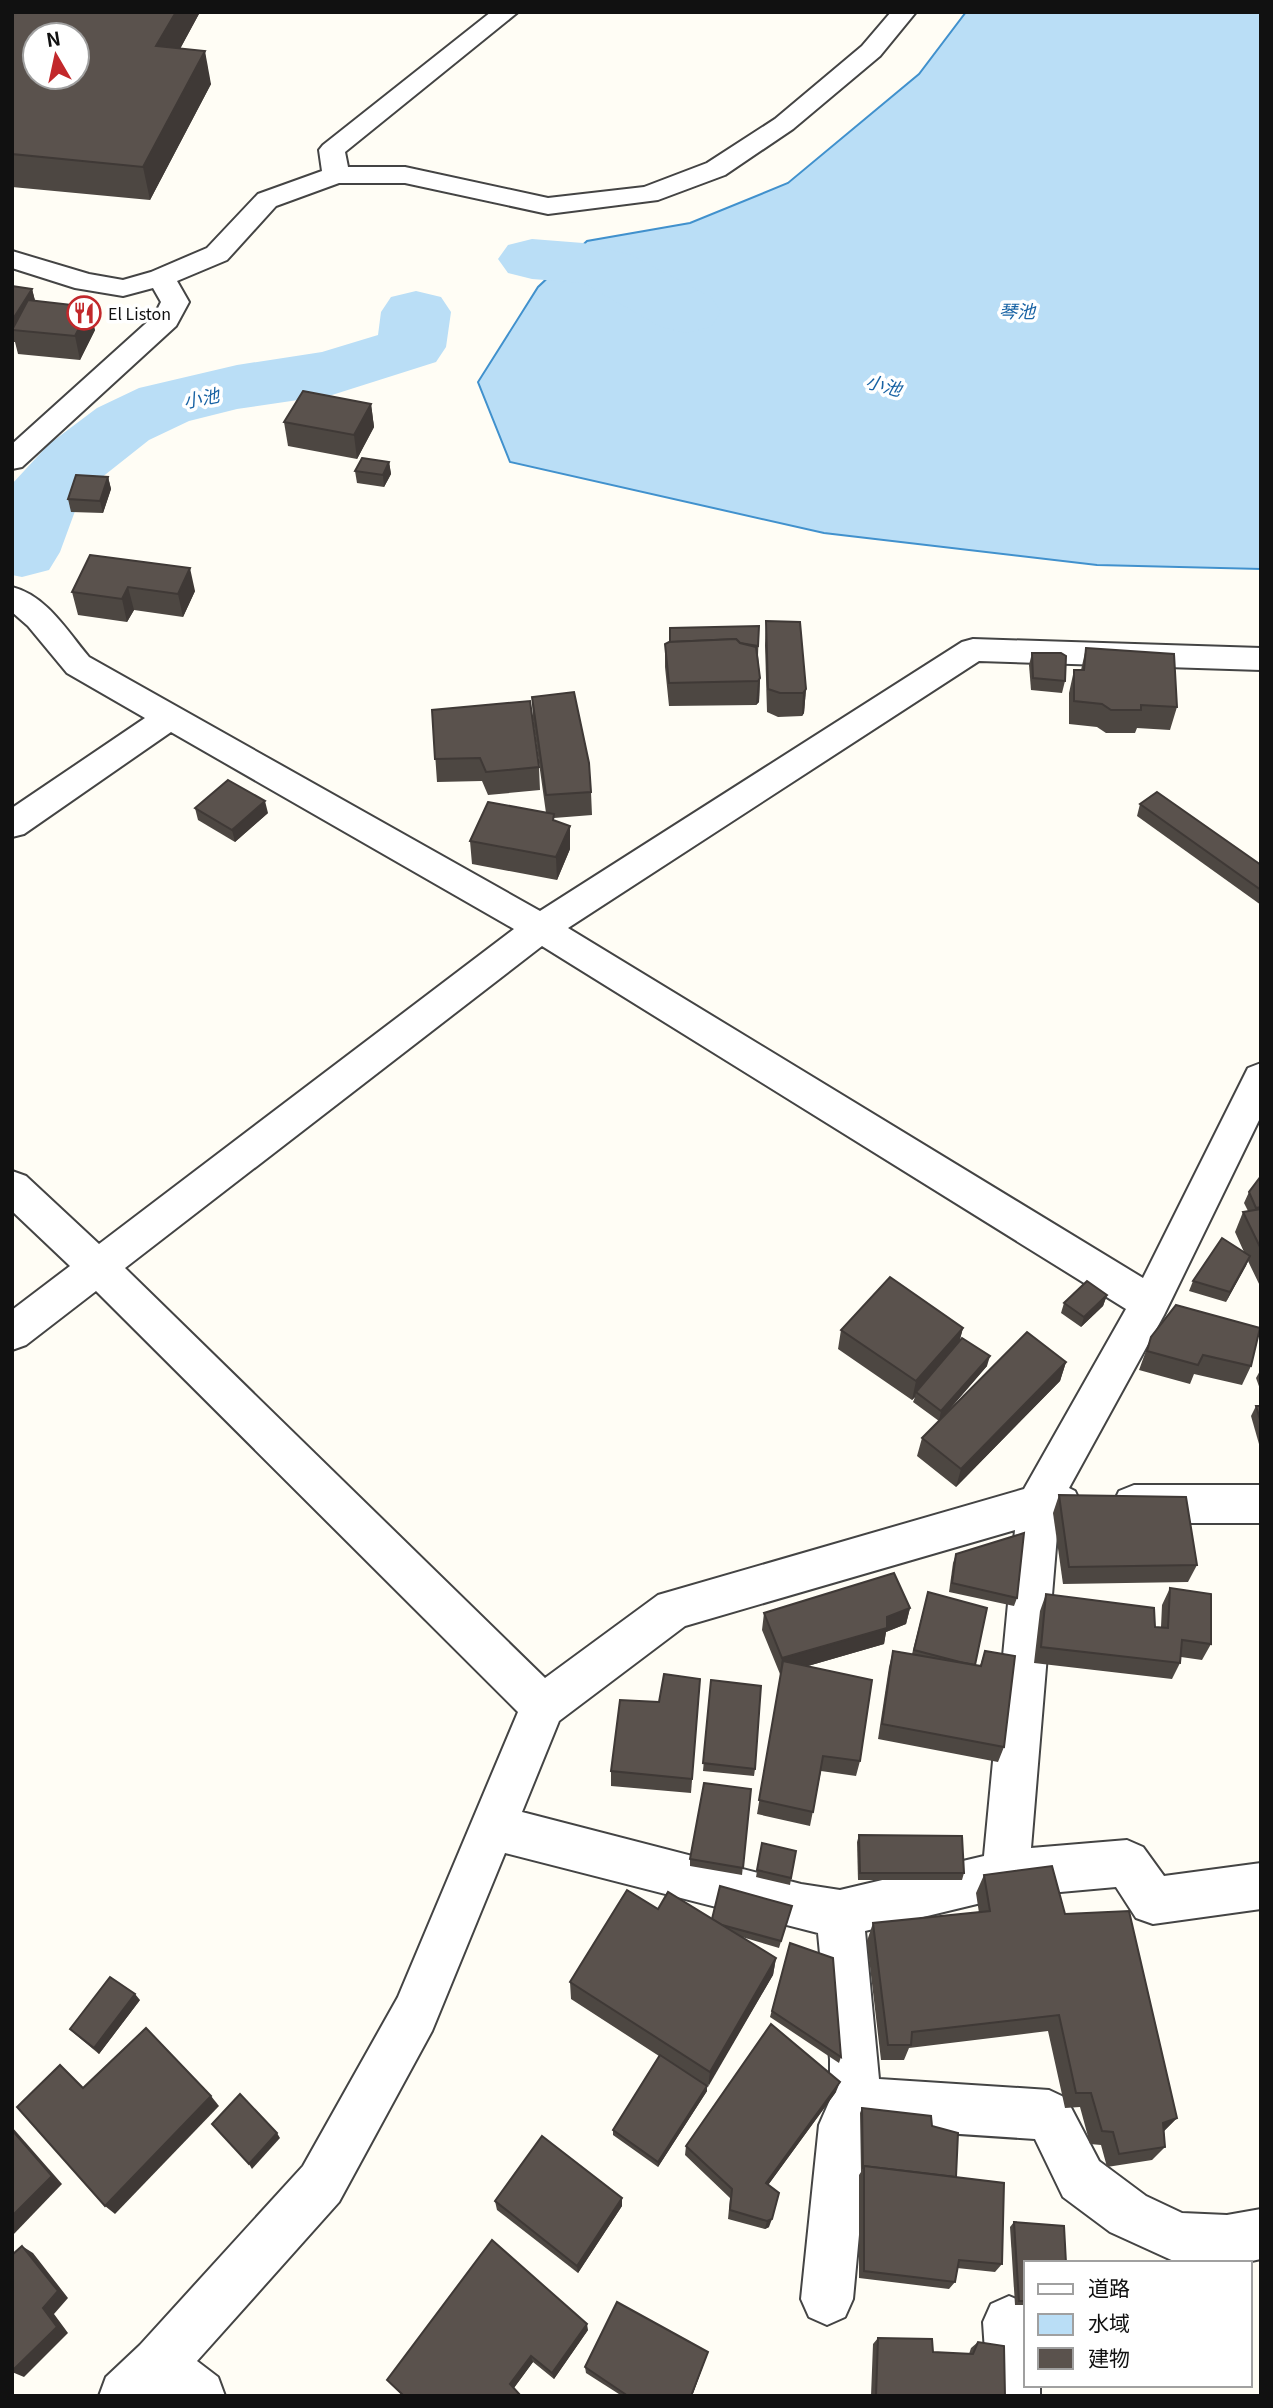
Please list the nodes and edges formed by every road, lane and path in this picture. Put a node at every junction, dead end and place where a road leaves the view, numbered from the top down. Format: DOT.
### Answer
graph roads {
  1 [pos="506,12"];
  2 [pos="904,12"];
  3 [pos="336,175"];
  4 [pos="12,259"];
  5 [pos="161,278"];
  6 [pos="12,460"];
  7 [pos="12,597"];
  8 [pos="1261,659"];
  9 [pos="168,718"];
  10 [pos="12,825"];
  11 [pos="541,928"];
  12 [pos="1261,1078"];
  13 [pos="12,1187"];
  14 [pos="98,1267"];
  15 [pos="1150,1303"];
  16 [pos="12,1333"];
  17 [pos="1038,1504"];
  18 [pos="1261,1504"];
  19 [pos="543,1706"];
  20 [pos="493,1827"];
  21 [pos="1006,1874"];
  22 [pos="1261,1886"];
  23 [pos="839,1913"];
  24 [pos="855,2102"];
  25 [pos="1261,2234"];
  26 [pos="827,2299"];
  27 [pos="1009,2322"];
  28 [pos="142,2380"];
  29 [pos="199,2396"];
  30 [pos="1014,2396"];
  1 -- 3 [label="street"];
  2 -- 3 [label="street"];
  3 -- 5 [label="street"];
  4 -- 5 [label="street"];
  5 -- 6 [label="street"];
  7 -- 9 [label="street"];
  8 -- 11 [label="street"];
  9 -- 10 [label="street"];
  9 -- 11 [label="street"];
  11 -- 14 [label="street"];
  11 -- 15 [label="street"];
  12 -- 15 [label="street"];
  13 -- 14 [label="street"];
  14 -- 16 [label="street"];
  14 -- 19 [label="street"];
  15 -- 17 [label="street"];
  17 -- 18 [label="street"];
  17 -- 19 [label="street"];
  17 -- 21 [label="street"];
  19 -- 20 [label="street"];
  20 -- 23 [label="street"];
  20 -- 28 [label="street"];
  21 -- 22 [label="street"];
  21 -- 23 [label="street"];
  23 -- 24 [label="street"];
  24 -- 25 [label="street"];
  24 -- 26 [label="street"];
  27 -- 30 [label="street"];
  28 -- 29 [label="street"];
}
